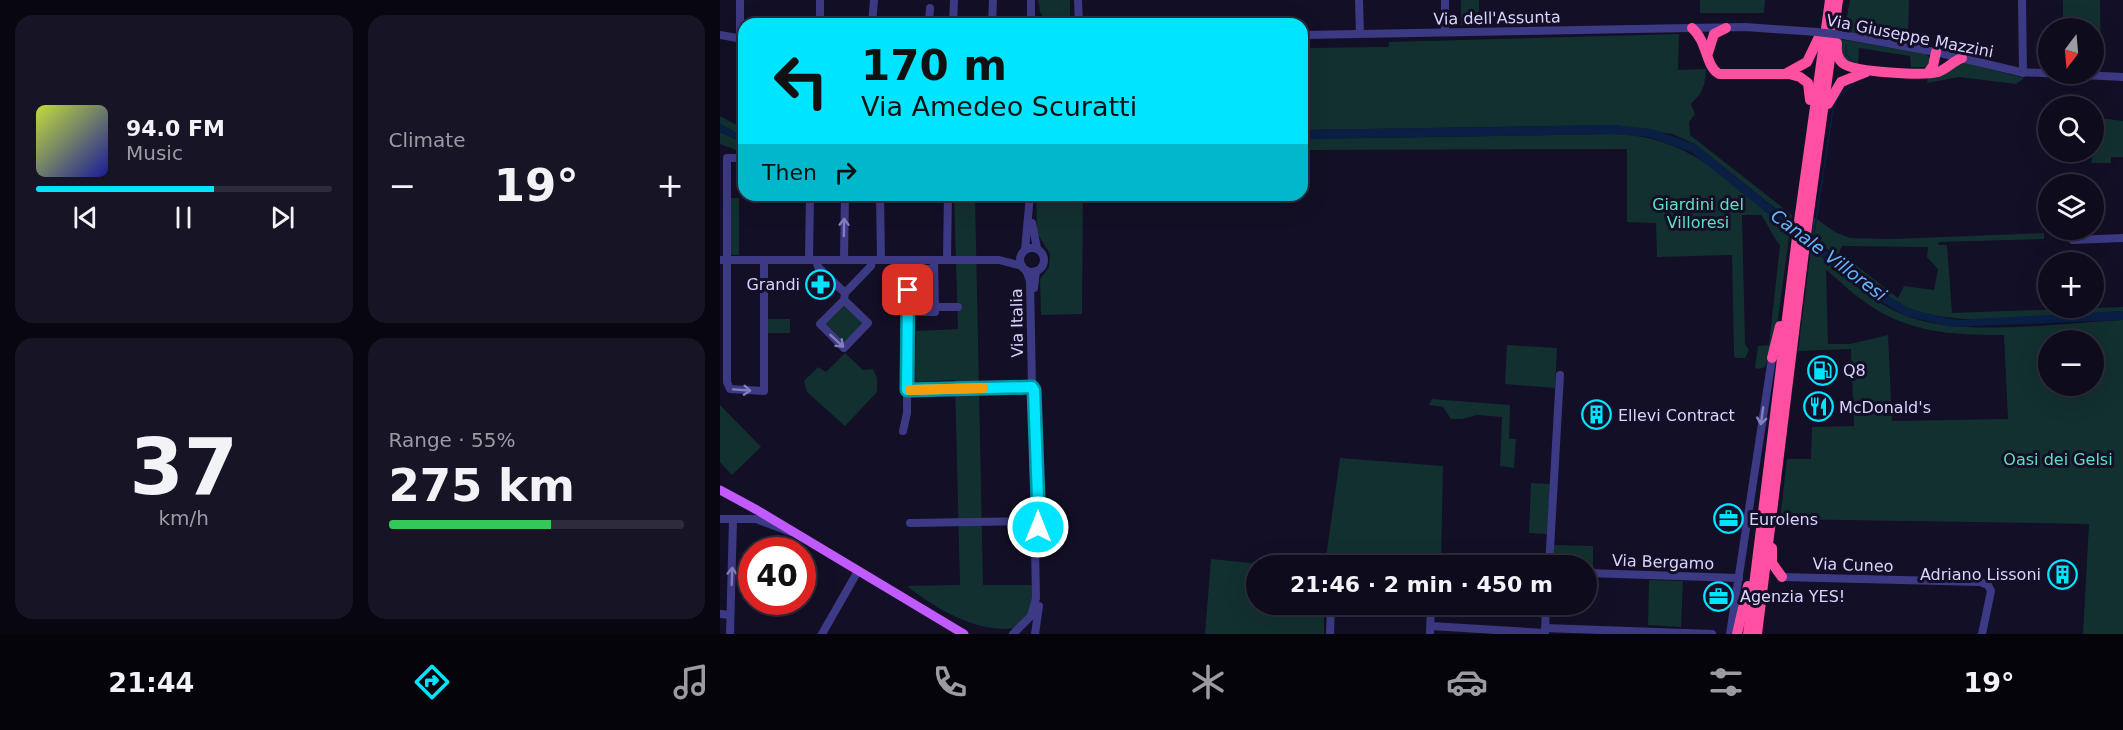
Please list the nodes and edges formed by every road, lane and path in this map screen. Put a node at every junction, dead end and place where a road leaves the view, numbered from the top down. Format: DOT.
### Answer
graph roads {
  1 [pos="740,0"];
  2 [pos="820,0"];
  3 [pos="874,0"];
  4 [pos="954,0"];
  5 [pos="993,0"];
  6 [pos="1031,0"];
  7 [pos="1078,0"];
  8 [pos="1359,0"];
  9 [pos="1445,0"];
  10 [pos="1829,0"];
  11 [pos="1838,0"];
  12 [pos="2022,0"];
  13 [pos="930,8"];
  14 [pos="1031,11"];
  15 [pos="1836,12"];
  16 [pos="741,18"];
  17 [pos="820,18"];
  18 [pos="872,18"];
  19 [pos="929,18"];
  20 [pos="953,18"];
  21 [pos="992,18"];
  22 [pos="1031,18"];
  23 [pos="1034,18"];
  24 [pos="1079,18"];
  25 [pos="1692,28"];
  26 [pos="1726,28"];
  27 [pos="1445,32"];
  28 [pos="1360,34"];
  29 [pos="720,35"];
  30 [pos="1308,35"];
  31 [pos="1707,35"];
  32 [pos="738,38"];
  33 [pos="1939,52"];
  34 [pos="1962,58"];
  35 [pos="1872,70"];
  36 [pos="1940,70"];
  37 [pos="1928,73"];
  38 [pos="2023,73"];
  39 [pos="2038,73"];
  40 [pos="1781,74"];
  41 [pos="2104,76"];
  42 [pos="2123,78"];
  43 [pos="1814,136"];
  44 [pos="738,158"];
  45 [pos="810,201"];
  46 [pos="845,201"];
  47 [pos="880,201"];
  48 [pos="948,201"];
  49 [pos="1030,201"];
  50 [pos="1030,211"];
  51 [pos="2123,238"];
  52 [pos="2104,239"];
  53 [pos="1800,247"];
  54 [pos="1037,248"];
  55 [pos="1023,253"];
  56 [pos="723,260"];
  57 [pos="764,260"];
  58 [pos="813,260"];
  59 [pos="844,260"];
  60 [pos="876,260"];
  61 [pos="947,260"];
  62 [pos="999,260"];
  63 [pos="908,264"];
  64 [pos="934,264"];
  65 [pos="1024,268"];
  66 [pos="1036,272"];
  67 [pos="844,296"];
  68 [pos="935,307"];
  69 [pos="958,307"];
  70 [pos="909,312"];
  71 [pos="1772,358"];
  72 [pos="1035,365"];
  73 [pos="1560,375"];
  74 [pos="1032,387"];
  75 [pos="907,390"];
  76 [pos="1036,407"];
  77 [pos="903,431"];
  78 [pos="721,491"];
  79 [pos="1038,499"];
  80 [pos="1762,515"];
  81 [pos="720,519"];
  82 [pos="733,519"];
  83 [pos="1035,521"];
  84 [pos="910,523"];
  85 [pos="788,531"];
  86 [pos="1768,531"];
  87 [pos="1040,547"];
  88 [pos="1550,555"];
  89 [pos="858,571"];
  90 [pos="1597,573"];
  91 [pos="1782,577"];
  92 [pos="1739,578"];
  93 [pos="1759,579"];
  94 [pos="720,614"];
  95 [pos="730,615"];
  96 [pos="1331,615"];
  97 [pos="1431,615"];
  98 [pos="1546,615"];
  99 [pos="1430,630"];
  100 [pos="1545,631"];
  101 [pos="964,633"];
  102 [pos="730,634"];
  103 [pos="822,634"];
  104 [pos="1013,634"];
  105 [pos="1035,634"];
  106 [pos="1330,634"];
  107 [pos="1712,634"];
  108 [pos="1730,634"];
  109 [pos="1737,634"];
  110 [pos="1748,634"];
  111 [pos="1757,634"];
  112 [pos="1982,634"];
  1 -- 16 [label="street"];
  2 -- 17 [label="street"];
  3 -- 18 [label="street"];
  4 -- 20 [label="street"];
  5 -- 21 [label="street"];
  6 -- 14 [label="street"];
  7 -- 24 [label="street"];
  8 -- 28 [label="street"];
  9 -- 27 [label="street"];
  10 -- 40 [label="highway"];
  10 -- 43 [label="highway"];
  11 -- 15 [label="highway"];
  12 -- 38 [label="street"];
  13 -- 19 [label="street"];
  14 -- 22 [label="street"];
  14 -- 23 [label="street"];
  15 -- 35 [label="highway"];
  15 -- 43 [label="highway"];
  25 -- 27 [label="street, Via dell'Assunta"];
  25 -- 31 [label="highway"];
  26 -- 31 [label="highway"];
  26 -- 33 [label="street, Via Giuseppe Mazzini, bridge"];
  27 -- 28 [label="street, Via dell'Assunta"];
  28 -- 30 [label="street, Via dell'Assunta"];
  29 -- 32 [label="street"];
  31 -- 40 [label="highway"];
  33 -- 34 [label="street, Via Giuseppe Mazzini"];
  33 -- 36 [label="highway"];
  33 -- 37 [label="highway"];
  34 -- 36 [label="highway"];
  34 -- 38 [label="street, Via Giuseppe Mazzini"];
  35 -- 37 [label="highway"];
  35 -- 43 [label="highway"];
  36 -- 37 [label="highway"];
  38 -- 39 [label="street, Via Giuseppe Mazzini"];
  40 -- 43 [label="highway"];
  41 -- 42 [label="street, Via Giuseppe Mazzini"];
  43 -- 53 [label="highway"];
  44 -- 56 [label="street"];
  45 -- 58 [label="street"];
  59 -- 46 [label="street, one-way"];
  47 -- 60 [label="street"];
  48 -- 61 [label="street"];
  49 -- 50 [label="street"];
  50 -- 54 [label="street"];
  50 -- 55 [label="street"];
  51 -- 52 [label="street"];
  53 -- 71 [label="highway"];
  53 -- 80 [label="highway"];
  53 -- 86 [label="highway"];
  54 -- 55 [label="street"];
  54 -- 66 [label="street"];
  55 -- 62 [label="street"];
  55 -- 65 [label="street"];
  56 -- 57 [label="street"];
  56 -- 57 [label="street, one-way"];
  57 -- 58 [label="street"];
  58 -- 59 [label="street"];
  58 -- 67 [label="street"];
  59 -- 60 [label="street"];
  60 -- 63 [label="street"];
  60 -- 67 [label="street"];
  61 -- 62 [label="street"];
  61 -- 64 [label="street"];
  62 -- 65 [label="street"];
  63 -- 64 [label="street"];
  63 -- 70 [label="street"];
  64 -- 68 [label="street"];
  65 -- 66 [label="street"];
  65 -- 74 [label="street, Via Italia"];
  66 -- 72 [label="street, Via Italia"];
  67 -- 67 [label="street, one-way"];
  68 -- 69 [label="street"];
  68 -- 70 [label="street"];
  70 -- 75 [label="street"];
  71 -- 92 [label="street, one-way"];
  72 -- 74 [label="street"];
  72 -- 76 [label="street, Via Italia"];
  73 -- 88 [label="street"];
  74 -- 75 [label="street"];
  74 -- 76 [label="street"];
  74 -- 83 [label="street, Via Italia"];
  75 -- 77 [label="street"];
  76 -- 79 [label="street, Via Italia"];
  78 -- 85 [label="main road"];
  79 -- 83 [label="street, Via Italia"];
  79 -- 87 [label="street, Via Italia"];
  80 -- 93 [label="highway"];
  80 -- 109 [label="highway"];
  81 -- 82 [label="street"];
  82 -- 85 [label="street"];
  95 -- 82 [label="street, one-way"];
  83 -- 84 [label="street"];
  83 -- 87 [label="street, Via Italia"];
  83 -- 104 [label="street, Via Italia"];
  85 -- 89 [label="main road"];
  86 -- 91 [label="highway"];
  86 -- 93 [label="highway"];
  87 -- 105 [label="street, Via Italia"];
  89 -- 101 [label="main road"];
  89 -- 103 [label="street"];
  90 -- 92 [label="street, Via Bergamo"];
  91 -- 112 [label="street, Via Cuneo"];
  92 -- 108 [label="street"];
  93 -- 110 [label="highway"];
  93 -- 111 [label="highway"];
  94 -- 95 [label="street"];
  95 -- 102 [label="street"];
  96 -- 106 [label="street"];
  97 -- 99 [label="street"];
  98 -- 100 [label="street"];
  99 -- 100 [label="street"];
  100 -- 107 [label="street"];
}
